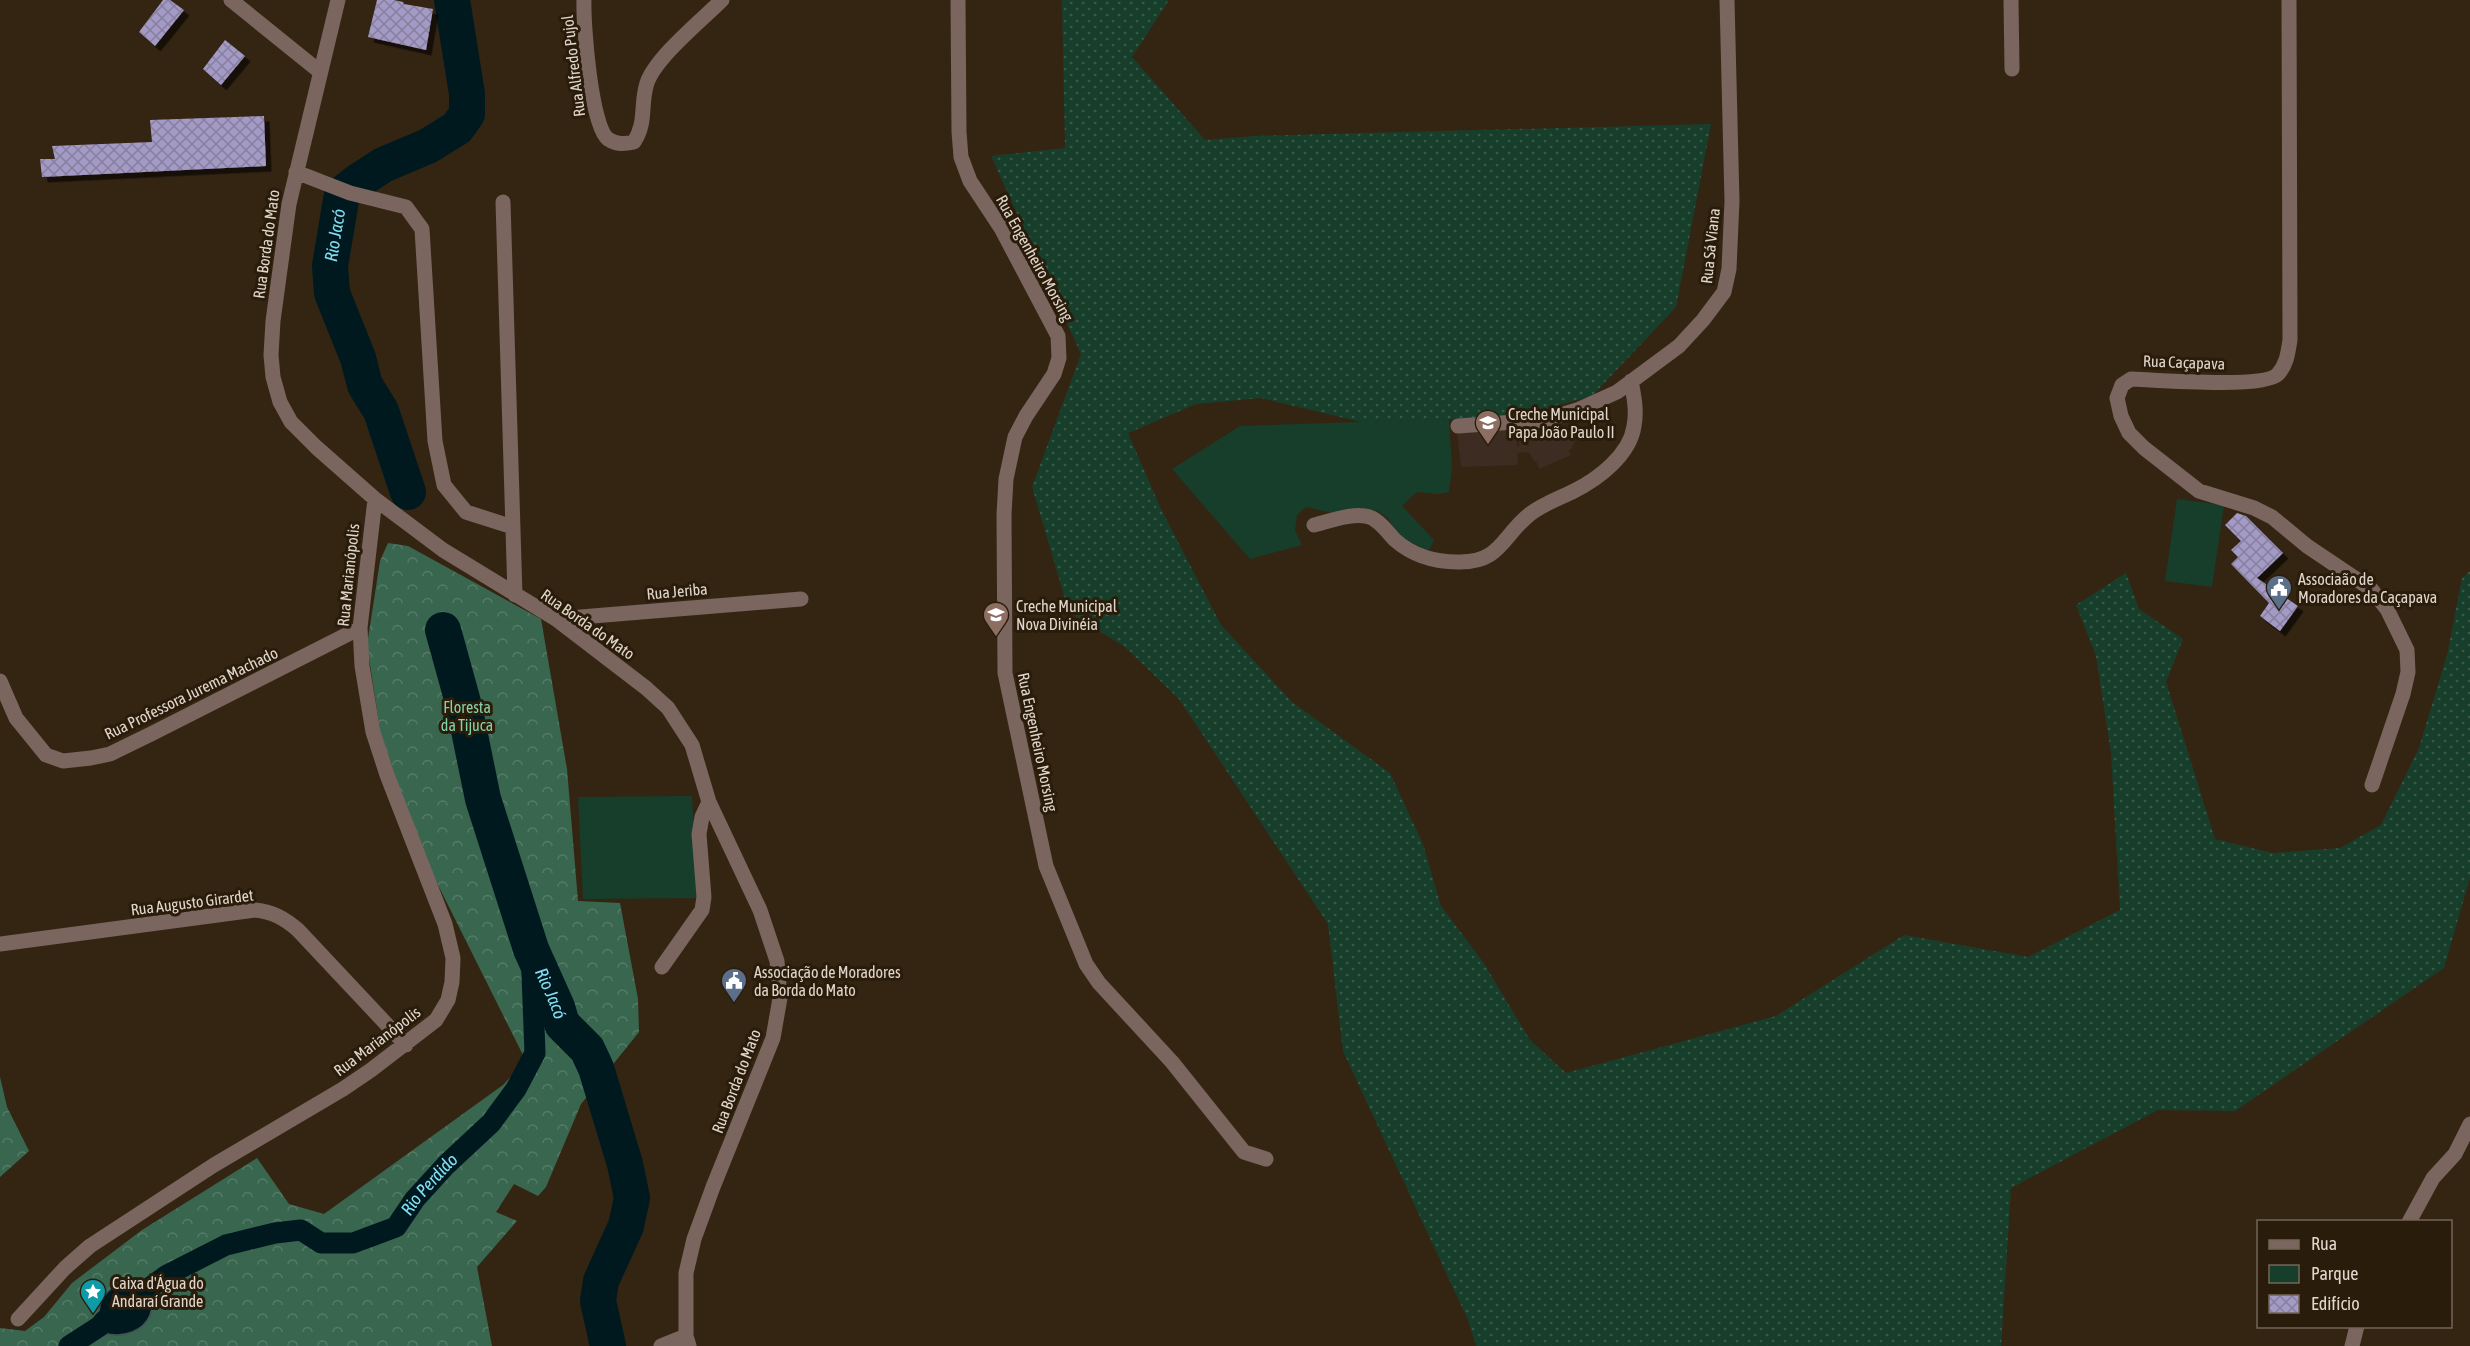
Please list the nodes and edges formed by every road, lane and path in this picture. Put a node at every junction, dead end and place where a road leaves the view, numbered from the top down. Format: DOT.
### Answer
graph roads {
  1 [pos="231,0"];
  2 [pos="338,0"];
  3 [pos="584,0"];
  4 [pos="722,0"];
  5 [pos="958,0"];
  6 [pos="1727,0"];
  7 [pos="2012,0"];
  8 [pos="2289,0"];
  9 [pos="2012,69"];
  10 [pos="319,71"];
  11 [pos="302,175"];
  12 [pos="503,202"];
  13 [pos="1631,381"];
  14 [pos="1458,426"];
  15 [pos="375,499"];
  16 [pos="1314,525"];
  17 [pos="513,527"];
  18 [pos="515,595"];
  19 [pos="801,598"];
  20 [pos="556,619"];
  21 [pos="360,628"];
  22 [pos="0,681"];
  23 [pos="2372,785"];
  24 [pos="709,802"];
  25 [pos="0,944"];
  26 [pos="662,967"];
  27 [pos="406,1045"];
  28 [pos="2470,1124"];
  29 [pos="1266,1159"];
  30 [pos="2410,1220"];
  31 [pos="18,1319"];
  32 [pos="2356,1328"];
  33 [pos="687,1341"];
  34 [pos="661,1346"];
  35 [pos="2352,1346"];
  1 -- 10 [label="street"];
  2 -- 10 [label="street, Rua Borda do Mato"];
  3 -- 4 [label="street, Rua Alfredo Pujol"];
  5 -- 29 [label="street, Rua Engenheiro Morsing"];
  6 -- 13 [label="street, Rua Sá Viana"];
  7 -- 9 [label="street"];
  8 -- 23 [label="street, Rua Caçapava"];
  10 -- 11 [label="street, Rua Borda do Mato"];
  11 -- 15 [label="street, Rua Borda do Mato"];
  11 -- 17 [label="street"];
  12 -- 17 [label="street"];
  13 -- 14 [label="street, Rua Sá Viana"];
  13 -- 16 [label="street"];
  15 -- 18 [label="street, Rua Borda do Mato"];
  15 -- 21 [label="street, Rua Marianópolis"];
  17 -- 18 [label="street"];
  18 -- 20 [label="street, Rua Borda do Mato"];
  19 -- 20 [label="street, Rua Jeriba"];
  20 -- 24 [label="street, Rua Borda do Mato"];
  21 -- 22 [label="street, Rua Professora Jurema Machado"];
  21 -- 27 [label="street, Rua Marianópolis"];
  24 -- 26 [label="street"];
  24 -- 33 [label="street, Rua Borda do Mato"];
  25 -- 27 [label="street, Rua Augusto Girardet"];
  27 -- 31 [label="street, Rua Marianópolis"];
  28 -- 30 [label="street"];
  32 -- 35 [label="street"];
  33 -- 34 [label="street"];
}
